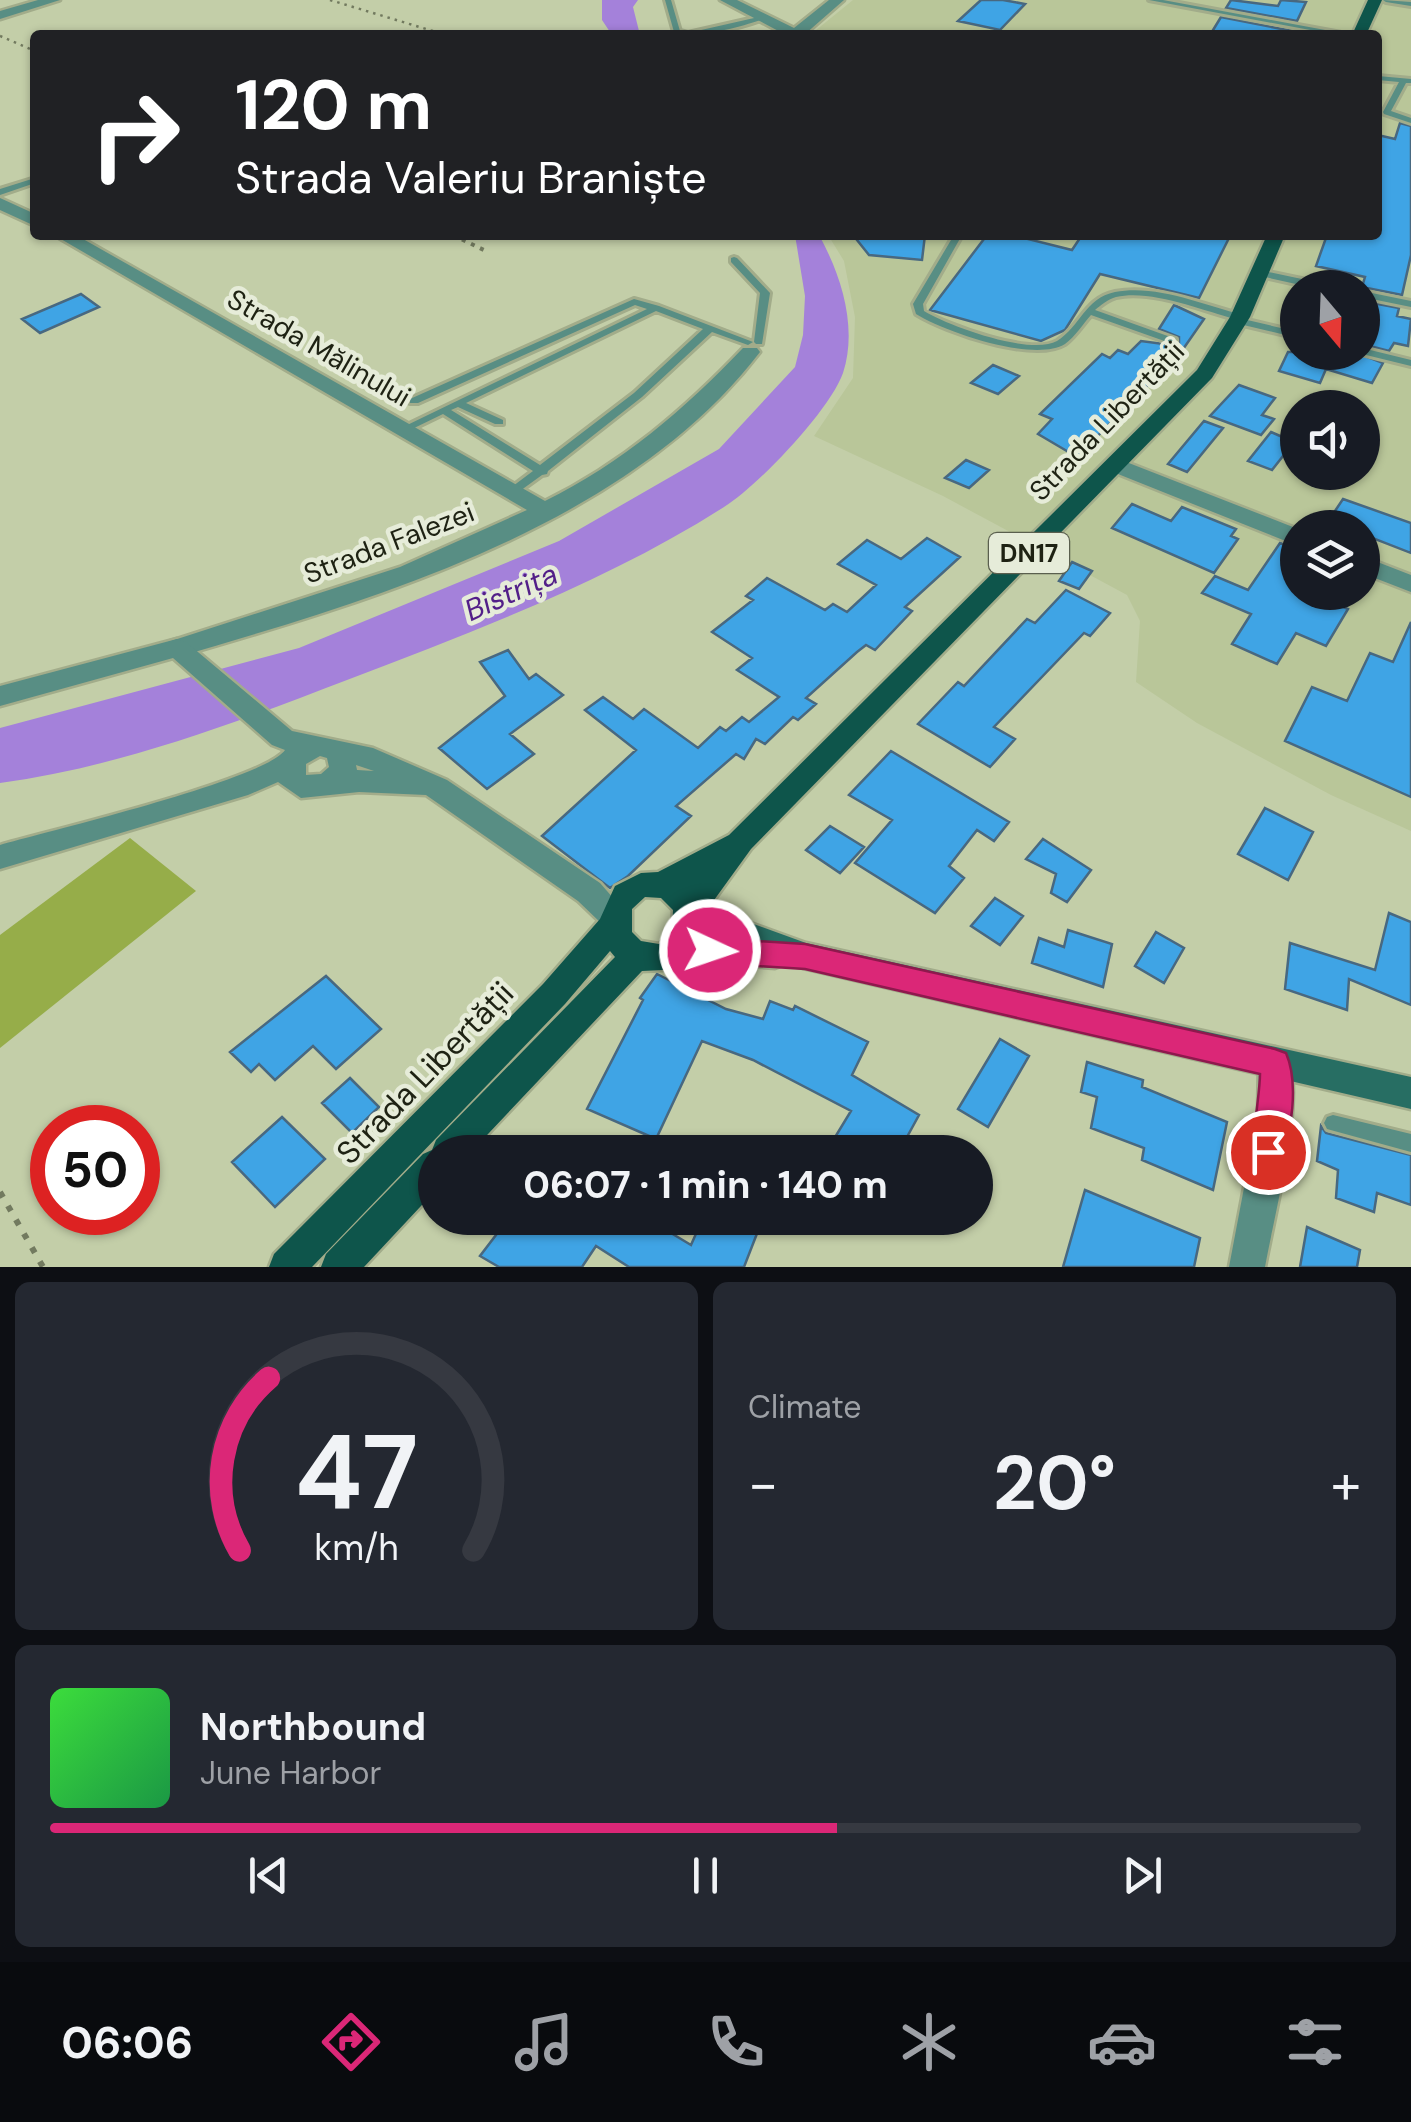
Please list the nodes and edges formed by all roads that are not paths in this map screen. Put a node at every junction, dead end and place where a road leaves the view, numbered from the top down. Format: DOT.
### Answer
graph roads {
  1 [pos="53,0"];
  2 [pos="668,0"];
  3 [pos="727,0"];
  4 [pos="837,0"];
  5 [pos="1152,0"];
  6 [pos="1375,0"];
  7 [pos="1386,0"];
  8 [pos="1411,4"];
  9 [pos="0,16"];
  10 [pos="763,18"];
  11 [pos="676,30"];
  12 [pos="710,30"];
  13 [pos="786,30"];
  14 [pos="802,30"];
  15 [pos="1321,30"];
  16 [pos="1361,30"];
  17 [pos="1406,82"];
  18 [pos="1411,121"];
  19 [pos="30,182"];
  20 [pos="0,192"];
  21 [pos="0,204"];
  22 [pos="30,219"];
  23 [pos="72,240"];
  24 [pos="955,240"];
  25 [pos="1274,240"];
  26 [pos="734,260"];
  27 [pos="1259,273"];
  28 [pos="1280,277"];
  29 [pos="1380,298"];
  30 [pos="1411,304"];
  31 [pos="656,308"];
  32 [pos="1088,311"];
  33 [pos="1239,319"];
  34 [pos="710,328"];
  35 [pos="1280,331"];
  36 [pos="1174,341"];
  37 [pos="745,343"];
  38 [pos="1380,355"];
  39 [pos="1411,363"];
  40 [pos="414,401"];
  41 [pos="457,403"];
  42 [pos="443,410"];
  43 [pos="499,422"];
  44 [pos="404,429"];
  45 [pos="1116,465"];
  46 [pos="544,472"];
  47 [pos="512,492"];
  48 [pos="545,511"];
  49 [pos="1280,531"];
  50 [pos="1380,571"];
  51 [pos="1411,584"];
  52 [pos="184,655"];
  53 [pos="0,696"];
  54 [pos="340,751"];
  55 [pos="291,754"];
  56 [pos="330,784"];
  57 [pos="427,784"];
  58 [pos="741,841"];
  59 [pos="0,857"];
  60 [pos="657,886"];
  61 [pos="616,913"];
  62 [pos="686,927"];
  63 [pos="638,954"];
  64 [pos="1275,1064"];
  65 [pos="1411,1093"];
  66 [pos="1333,1123"];
  67 [pos="464,1135"];
  68 [pos="1411,1143"];
  69 [pos="418,1184"];
  70 [pos="287,1267"];
  71 [pos="340,1267"];
  72 [pos="1247,1267"];
  1 -- 9 [label="street"];
  2 -- 11 [label="lane"];
  3 -- 10 [label="street"];
  4 -- 14 [label="street"];
  5 -- 15 [label="lane"];
  6 -- 16 [label="main road"];
  7 -- 8 [label="lane"];
  10 -- 12 [label="lane"];
  10 -- 13 [label="street"];
  17 -- 18 [label="lane"];
  19 -- 20 [label="lane"];
  21 -- 22 [label="street"];
  23 -- 44 [label="street, Strada Mălinului"];
  24 -- 32 [label="lane"];
  25 -- 27 [label="main road, Strada Libertății / DN17"];
  26 -- 37 [label="lane"];
  27 -- 28 [label="lane"];
  27 -- 33 [label="main road, Strada Libertății / DN17"];
  29 -- 30 [label="lane"];
  31 -- 34 [label="lane"];
  31 -- 40 [label="lane"];
  31 -- 41 [label="lane"];
  32 -- 33 [label="lane"];
  32 -- 36 [label="lane"];
  33 -- 35 [label="lane"];
  33 -- 45 [label="main road, Strada Libertății / DN17"];
  34 -- 37 [label="lane"];
  34 -- 46 [label="lane"];
  37 -- 48 [label="street, Strada Falezei"];
  38 -- 39 [label="lane"];
  41 -- 42 [label="lane"];
  41 -- 43 [label="lane"];
  42 -- 44 [label="lane"];
  42 -- 46 [label="lane"];
  44 -- 47 [label="street, Strada Mălinului"];
  45 -- 49 [label="street"];
  45 -- 58 [label="main road, Strada Libertății / DN17"];
  46 -- 47 [label="lane"];
  47 -- 48 [label="street, Strada Mălinului"];
  48 -- 52 [label="street, Strada Falezei"];
  50 -- 51 [label="street"];
  52 -- 53 [label="street, Strada Falezei"];
  52 -- 55 [label="street"];
  54 -- 55 [label="street"];
  54 -- 56 [label="street"];
  54 -- 57 [label="street"];
  55 -- 56 [label="street"];
  55 -- 59 [label="street"];
  56 -- 57 [label="street"];
  57 -- 61 [label="street"];
  58 -- 60 [label="main road, Strada Libertății / DN17"];
  58 -- 62 [label="main road, Strada Libertății / DN17"];
  60 -- 61 [label="main road"];
  60 -- 62 [label="main road"];
  61 -- 63 [label="main road"];
  61 -- 70 [label="main road, Strada Libertății"];
  62 -- 63 [label="main road"];
  62 -- 64 [label="main road"];
  63 -- 67 [label="main road"];
  64 -- 65 [label="main road"];
  64 -- 72 [label="street"];
  66 -- 68 [label="lane"];
  69 -- 71 [label="main road"];
}
